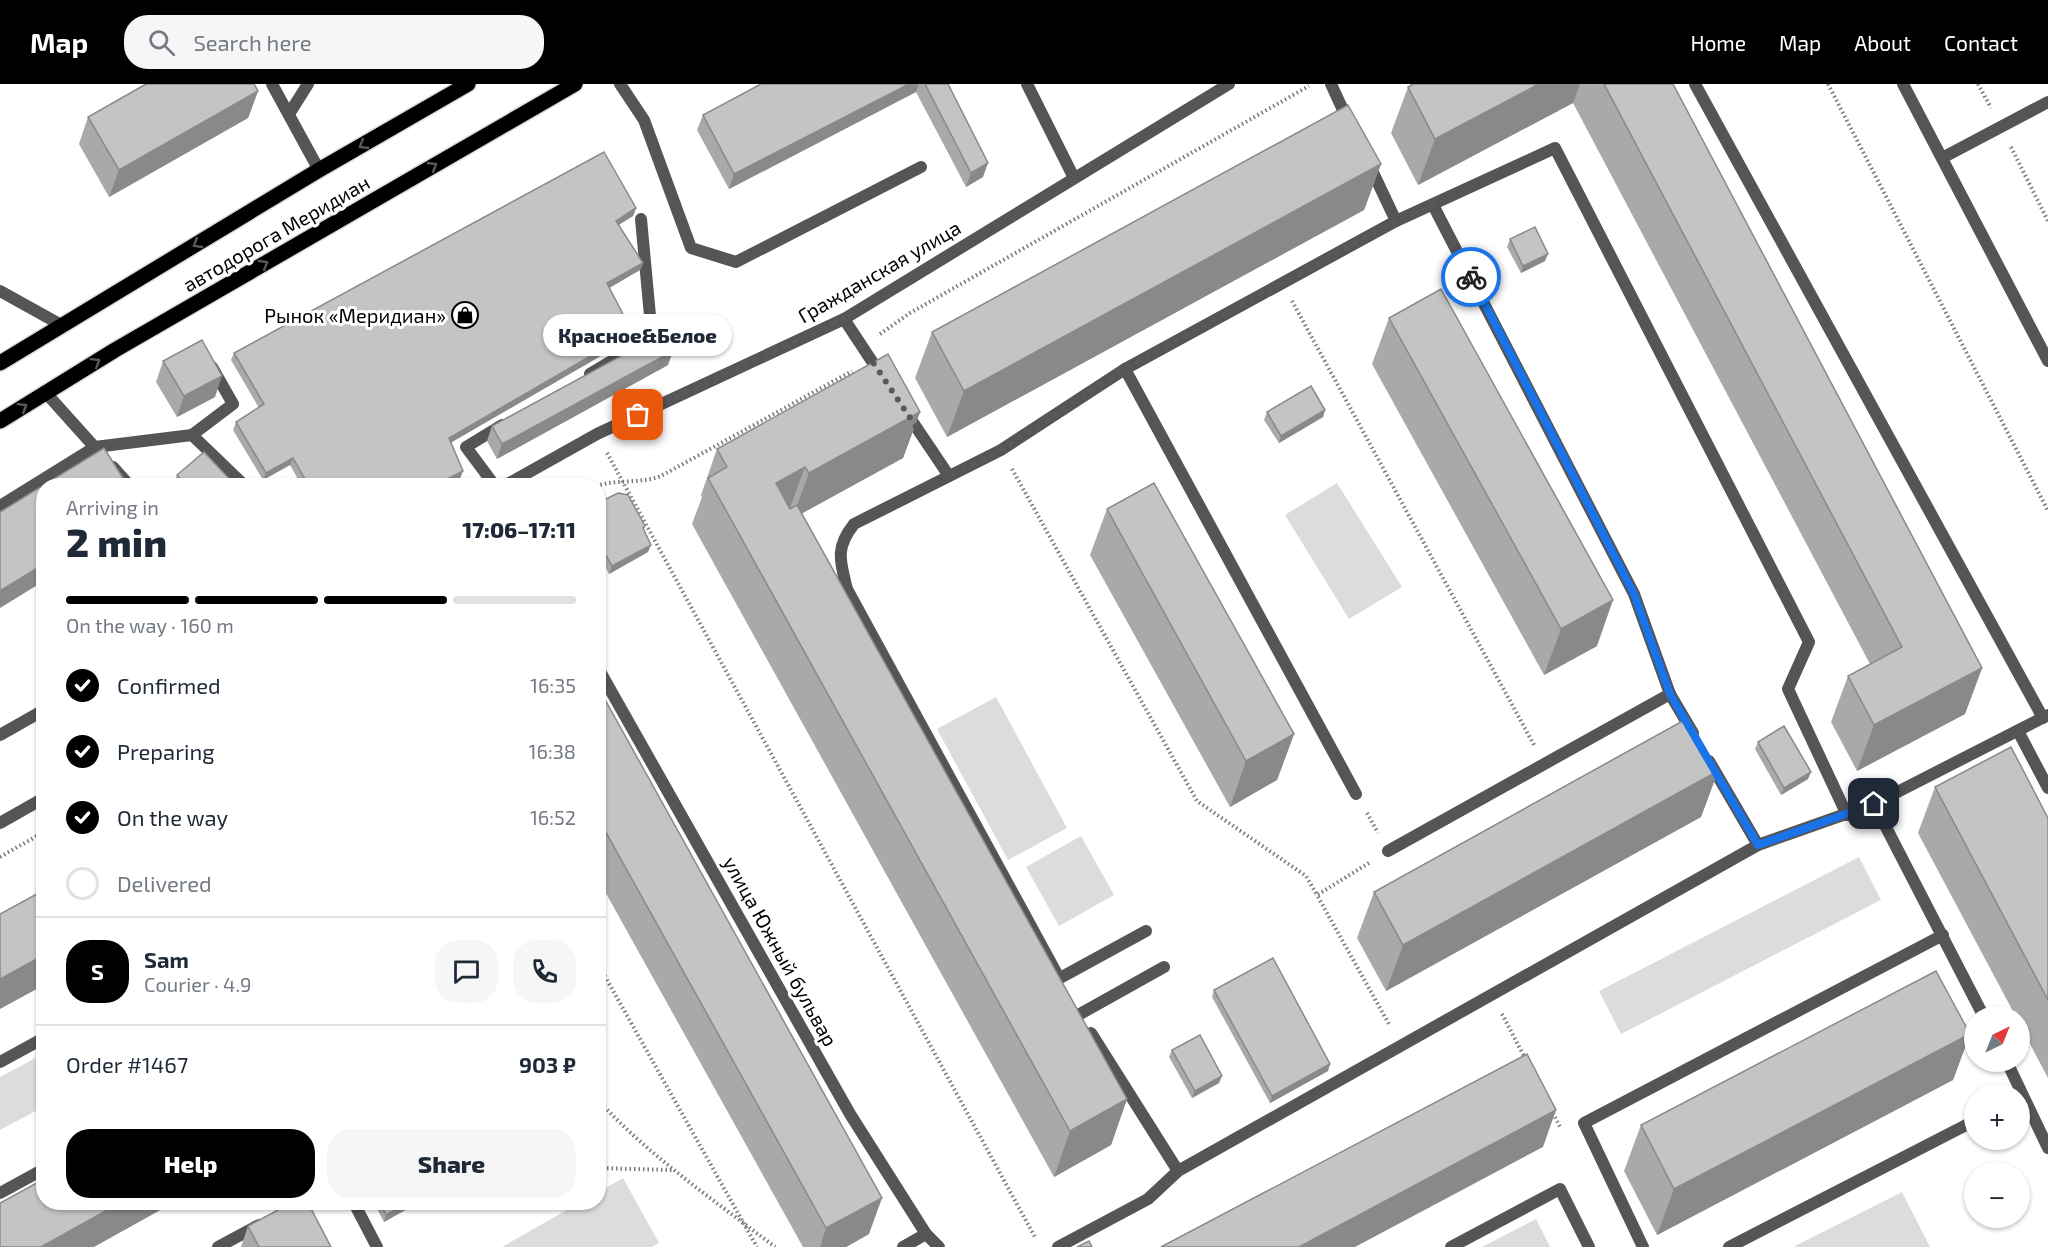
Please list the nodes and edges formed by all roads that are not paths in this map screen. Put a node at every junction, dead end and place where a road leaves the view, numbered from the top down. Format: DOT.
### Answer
graph roads {
  1 [pos="272,84"];
  2 [pos="308,84"];
  3 [pos="468,84"];
  4 [pos="575,84"];
  5 [pos="620,84"];
  6 [pos="1027,84"];
  7 [pos="1229,84"];
  8 [pos="1330,84"];
  9 [pos="1695,84"];
  10 [pos="1903,84"];
  11 [pos="2048,102"];
  12 [pos="289,114"];
  13 [pos="1942,158"];
  14 [pos="921,166"];
  15 [pos="319,170"];
  16 [pos="1074,178"];
  17 [pos="1433,205"];
  18 [pos="641,219"];
  19 [pos="1396,221"];
  20 [pos="0,291"];
  21 [pos="844,319"];
  22 [pos="63,326"];
  23 [pos="2048,361"];
  24 [pos="0,363"];
  25 [pos="212,366"];
  26 [pos="1125,369"];
  27 [pos="580,380"];
  28 [pos="46,393"];
  29 [pos="518,416"];
  30 [pos="0,422"];
  31 [pos="192,435"];
  32 [pos="95,447"];
  33 [pos="949,476"];
  34 [pos="45,478"];
  35 [pos="123,478"];
  36 [pos="237,478"];
  37 [pos="489,478"];
  38 [pos="518,478"];
  39 [pos="36,484"];
  40 [pos="0,506"];
  41 [pos="606,682"];
  42 [pos="1670,694"];
  43 [pos="36,715"];
  44 [pos="2045,716"];
  45 [pos="2018,731"];
  46 [pos="0,735"];
  47 [pos="2048,788"];
  48 [pos="1356,794"];
  49 [pos="36,803"];
  50 [pos="1874,804"];
  51 [pos="1847,815"];
  52 [pos="0,823"];
  53 [pos="1758,845"];
  54 [pos="1388,851"];
  55 [pos="1146,932"];
  56 [pos="1943,935"];
  57 [pos="1164,967"];
  58 [pos="1978,1006"];
  59 [pos="36,1042"];
  60 [pos="0,1062"];
  61 [pos="2030,1114"];
  62 [pos="1964,1126"];
  63 [pos="2048,1148"];
  64 [pos="1178,1171"];
  65 [pos="36,1173"];
  66 [pos="0,1193"];
  67 [pos="358,1210"];
  68 [pos="268,1220"];
  69 [pos="926,1234"];
  70 [pos="218,1247"];
  71 [pos="377,1247"];
  72 [pos="903,1247"];
  73 [pos="939,1247"];
  74 [pos="1058,1247"];
  75 [pos="1451,1247"];
  76 [pos="1589,1247"];
  77 [pos="1643,1247"];
  78 [pos="1729,1247"];
  1 -- 12 [label="street"];
  2 -- 12 [label="street"];
  3 -- 15 [label="main road, автодорога Меридиан, one-way"];
  28 -- 4 [label="main road, автодорога Меридиан, one-way"];
  5 -- 14 [label="street"];
  6 -- 16 [label="street"];
  7 -- 16 [label="street, Гражданская улица"];
  8 -- 19 [label="street"];
  9 -- 44 [label="street"];
  10 -- 13 [label="street"];
  11 -- 13 [label="street"];
  12 -- 15 [label="street"];
  13 -- 23 [label="street"];
  15 -- 22 [label="main road, автодорога Меридиан, one-way"];
  16 -- 21 [label="street, Гражданская улица"];
  17 -- 19 [label="street"];
  17 -- 42 [label="street"];
  17 -- 51 [label="street"];
  18 -- 27 [label="street"];
  19 -- 26 [label="street"];
  20 -- 22 [label="street"];
  21 -- 33 [label="street"];
  21 -- 38 [label="street, Гражданская улица"];
  22 -- 24 [label="main road, автодорога Меридиан"];
  25 -- 31 [label="street"];
  26 -- 33 [label="street"];
  26 -- 48 [label="street"];
  30 -- 28 [label="main road, автодорога Меридиан, one-way"];
  28 -- 32 [label="street"];
  29 -- 37 [label="street"];
  31 -- 32 [label="street"];
  31 -- 36 [label="street"];
  32 -- 34 [label="street"];
  32 -- 35 [label="street"];
  33 -- 55 [label="street"];
  39 -- 40 [label="street"];
  41 -- 69 [label="street, улица Южный бульвар"];
  42 -- 53 [label="street"];
  42 -- 54 [label="street"];
  43 -- 46 [label="street"];
  44 -- 45 [label="street"];
  45 -- 47 [label="street"];
  45 -- 50 [label="street"];
  49 -- 52 [label="street"];
  50 -- 51 [label="street"];
  50 -- 56 [label="street"];
  51 -- 53 [label="street"];
  53 -- 64 [label="street"];
  56 -- 58 [label="street"];
  56 -- 77 [label="street"];
  57 -- 64 [label="street"];
  59 -- 60 [label="street"];
  61 -- 63 [label="street"];
  62 -- 78 [label="street"];
  64 -- 74 [label="street"];
  65 -- 66 [label="street"];
  67 -- 71 [label="street"];
  68 -- 70 [label="street"];
  69 -- 72 [label="street"];
  69 -- 73 [label="street, улица Южный бульвар"];
  75 -- 76 [label="street"];
}
